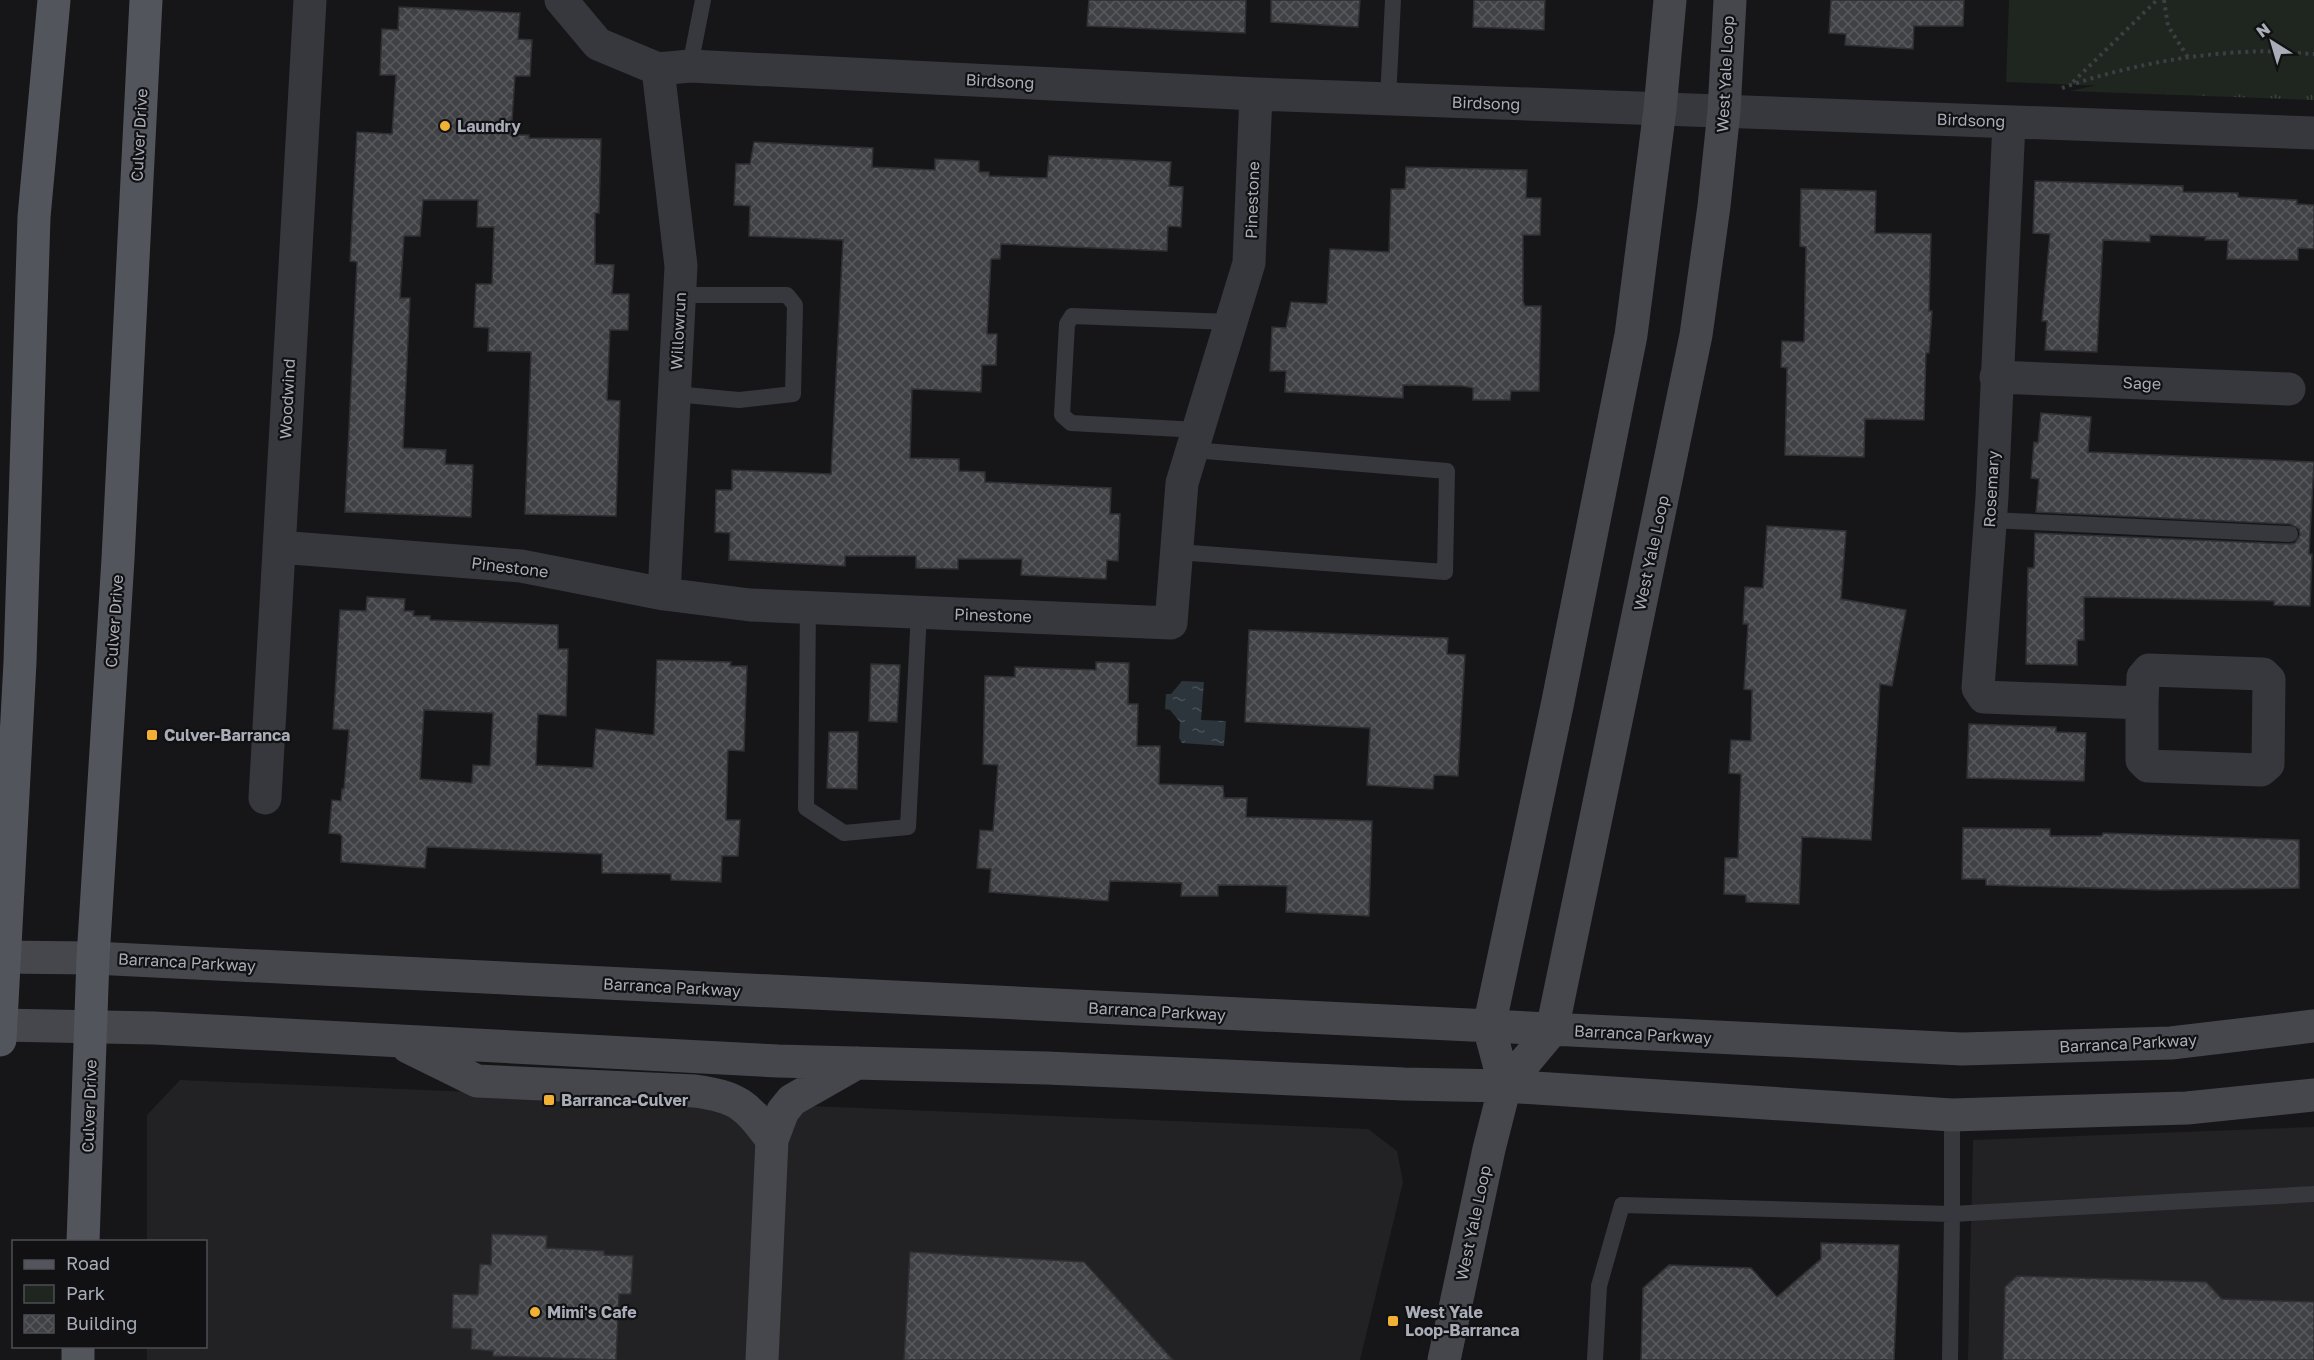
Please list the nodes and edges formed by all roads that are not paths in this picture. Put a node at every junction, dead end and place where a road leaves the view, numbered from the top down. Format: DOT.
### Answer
graph roads {
  1 [pos="54,0"];
  2 [pos="146,0"];
  3 [pos="310,0"];
  4 [pos="561,0"];
  5 [pos="703,0"];
  6 [pos="1393,0"];
  7 [pos="1670,0"];
  8 [pos="1730,0"];
  9 [pos="690,66"];
  10 [pos="658,69"];
  11 [pos="1256,94"];
  12 [pos="1388,99"];
  13 [pos="1660,109"];
  14 [pos="1724,111"];
  15 [pos="2009,122"];
  16 [pos="2314,133"];
  17 [pos="680,295"];
  18 [pos="1232,322"];
  19 [pos="30,362"];
  20 [pos="1996,377"];
  21 [pos="2289,389"];
  22 [pos="675,394"];
  23 [pos="1196,440"];
  24 [pos="1990,520"];
  25 [pos="2290,534"];
  26 [pos="0,539"];
  27 [pos="279,548"];
  28 [pos="1177,552"];
  29 [pos="664,594"];
  30 [pos="808,607"];
  31 [pos="920,612"];
  32 [pos="2142,703"];
  33 [pos="264,798"];
  34 [pos="2,957"];
  35 [pos="93,958"];
  36 [pos="0,1025"];
  37 [pos="92,1026"];
  38 [pos="2314,1026"];
  39 [pos="1489,1027"];
  40 [pos="1552,1030"];
  41 [pos="0,1040"];
  42 [pos="396,1041"];
  43 [pos="859,1063"];
  44 [pos="1505,1086"];
  45 [pos="2314,1095"];
  46 [pos="1952,1115"];
  47 [pos="772,1140"];
  48 [pos="2314,1194"];
  49 [pos="1952,1214"];
  50 [pos="83,1240"];
  51 [pos="762,1360"];
  52 [pos="1444,1360"];
  53 [pos="1595,1360"];
  54 [pos="1950,1360"];
  1 -- 19 [label="main road"];
  2 -- 35 [label="main road, Culver Drive"];
  3 -- 27 [label="street, Woodwind"];
  4 -- 10 [label="street"];
  5 -- 9 [label="lane"];
  6 -- 12 [label="lane"];
  7 -- 13 [label="main road, West Yale Loop"];
  8 -- 14 [label="main road, West Yale Loop"];
  9 -- 10 [label="street, Birdsong"];
  9 -- 11 [label="street, Birdsong"];
  10 -- 17 [label="street, Willowrun"];
  11 -- 12 [label="street, Birdsong"];
  11 -- 18 [label="street, Pinestone"];
  12 -- 13 [label="street, Birdsong"];
  13 -- 14 [label="street, Birdsong"];
  13 -- 39 [label="main road, West Yale Loop"];
  14 -- 15 [label="street, Birdsong"];
  14 -- 40 [label="main road, West Yale Loop"];
  15 -- 16 [label="street, Birdsong"];
  15 -- 20 [label="street, Rosemary"];
  17 -- 22 [label="street, Willowrun"];
  17 -- 22 [label="lane"];
  18 -- 23 [label="street, Pinestone"];
  18 -- 23 [label="lane"];
  19 -- 26 [label="main road"];
  19 -- 34 [label="main road"];
  20 -- 21 [label="street, Sage"];
  20 -- 24 [label="street, Rosemary"];
  22 -- 29 [label="street, Willowrun"];
  23 -- 28 [label="street, Pinestone"];
  23 -- 28 [label="lane"];
  24 -- 25 [label="lane"];
  24 -- 32 [label="street, Rosemary"];
  27 -- 29 [label="street, Pinestone"];
  27 -- 33 [label="street, Woodwind"];
  28 -- 31 [label="street, Pinestone"];
  29 -- 30 [label="street, Pinestone"];
  30 -- 31 [label="street, Pinestone"];
  30 -- 31 [label="lane"];
  32 -- 32 [label="street"];
  34 -- 35 [label="main road, Barranca Parkway"];
  34 -- 36 [label="main road"];
  35 -- 37 [label="main road, Culver Drive"];
  35 -- 39 [label="main road, Barranca Parkway"];
  36 -- 37 [label="main road"];
  36 -- 41 [label="main road"];
  37 -- 42 [label="main road"];
  37 -- 50 [label="main road, Culver Drive"];
  38 -- 40 [label="main road, Barranca Parkway"];
  39 -- 40 [label="main road, Barranca Parkway"];
  39 -- 44 [label="main road, West Yale Loop"];
  40 -- 44 [label="main road, West Yale Loop"];
  42 -- 43 [label="main road"];
  42 -- 47 [label="main road"];
  43 -- 44 [label="main road"];
  43 -- 47 [label="main road"];
  44 -- 46 [label="main road"];
  44 -- 52 [label="main road, West Yale Loop"];
  45 -- 46 [label="main road"];
  46 -- 49 [label="lane"];
  47 -- 51 [label="main road"];
  48 -- 49 [label="lane"];
  49 -- 53 [label="lane"];
  49 -- 54 [label="lane"];
}
